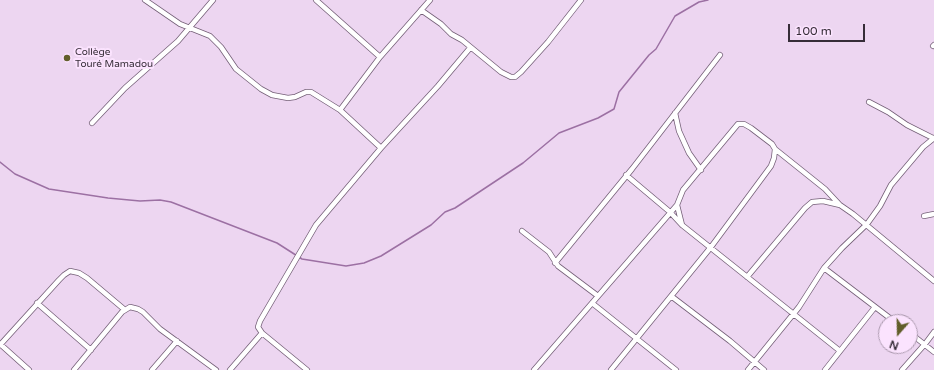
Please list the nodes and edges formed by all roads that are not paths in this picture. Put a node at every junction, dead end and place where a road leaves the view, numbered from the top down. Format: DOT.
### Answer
graph roads {
  1 [pos="145,0"];
  2 [pos="214,0"];
  3 [pos="316,0"];
  4 [pos="430,0"];
  5 [pos="581,0"];
  6 [pos="421,10"];
  7 [pos="189,28"];
  8 [pos="470,48"];
  9 [pos="720,55"];
  10 [pos="380,57"];
  11 [pos="869,102"];
  12 [pos="340,110"];
  13 [pos="675,113"];
  14 [pos="92,123"];
  15 [pos="934,138"];
  16 [pos="381,148"];
  17 [pos="775,149"];
  18 [pos="701,170"];
  19 [pos="626,176"];
  20 [pos="677,205"];
  21 [pos="840,205"];
  22 [pos="670,212"];
  23 [pos="934,214"];
  24 [pos="924,216"];
  25 [pos="867,224"];
  26 [pos="682,225"];
  27 [pos="522,232"];
  28 [pos="711,247"];
  29 [pos="555,263"];
  30 [pos="824,268"];
  31 [pos="747,277"];
  32 [pos="934,281"];
  33 [pos="598,296"];
  34 [pos="670,296"];
  35 [pos="37,303"];
  36 [pos="592,303"];
  37 [pos="875,307"];
  38 [pos="125,310"];
  39 [pos="794,313"];
  40 [pos="884,314"];
  41 [pos="934,332"];
  42 [pos="262,333"];
  43 [pos="637,339"];
  44 [pos="918,339"];
  45 [pos="177,341"];
  46 [pos="0,344"];
  47 [pos="925,344"];
  48 [pos="91,350"];
  49 [pos="840,351"];
  50 [pos="934,352"];
  51 [pos="754,362"];
  52 [pos="29,370"];
  53 [pos="74,370"];
  54 [pos="152,370"];
  55 [pos="216,370"];
  56 [pos="230,370"];
  57 [pos="306,370"];
  58 [pos="534,370"];
  59 [pos="610,370"];
  60 [pos="676,370"];
  61 [pos="748,370"];
  62 [pos="764,370"];
  63 [pos="825,370"];
  64 [pos="902,370"];
  1 -- 7 [label="street"];
  2 -- 7 [label="street"];
  3 -- 10 [label="street"];
  4 -- 6 [label="street"];
  5 -- 8 [label="street"];
  6 -- 8 [label="street"];
  6 -- 10 [label="street"];
  7 -- 12 [label="street"];
  7 -- 14 [label="street"];
  8 -- 16 [label="street"];
  9 -- 13 [label="street"];
  10 -- 12 [label="street"];
  11 -- 15 [label="street"];
  12 -- 16 [label="street"];
  13 -- 18 [label="street"];
  13 -- 19 [label="street"];
  15 -- 25 [label="street"];
  16 -- 42 [label="street"];
  17 -- 18 [label="street"];
  17 -- 21 [label="street"];
  17 -- 28 [label="street"];
  18 -- 20 [label="street"];
  19 -- 22 [label="street"];
  19 -- 29 [label="street"];
  20 -- 22 [label="street"];
  20 -- 26 [label="street"];
  21 -- 25 [label="street"];
  21 -- 31 [label="street"];
  22 -- 26 [label="street"];
  22 -- 33 [label="street"];
  23 -- 24 [label="street"];
  25 -- 30 [label="street"];
  25 -- 32 [label="street"];
  26 -- 28 [label="street"];
  27 -- 29 [label="street"];
  28 -- 31 [label="street"];
  28 -- 34 [label="street"];
  29 -- 33 [label="street"];
  30 -- 37 [label="street"];
  30 -- 39 [label="street"];
  31 -- 39 [label="street"];
  33 -- 36 [label="street"];
  34 -- 43 [label="street"];
  34 -- 51 [label="street"];
  35 -- 38 [label="street"];
  35 -- 46 [label="street"];
  35 -- 48 [label="street"];
  36 -- 43 [label="street"];
  36 -- 58 [label="street"];
  37 -- 40 [label="street"];
  37 -- 49 [label="street"];
  38 -- 45 [label="street"];
  38 -- 48 [label="street"];
  39 -- 49 [label="street"];
  39 -- 51 [label="street"];
  41 -- 47 [label="street"];
  42 -- 56 [label="street"];
  42 -- 57 [label="street"];
  43 -- 59 [label="street"];
  43 -- 60 [label="street"];
  44 -- 47 [label="street"];
  45 -- 54 [label="street"];
  45 -- 55 [label="street"];
  46 -- 52 [label="street"];
  47 -- 50 [label="street"];
  47 -- 64 [label="street"];
  48 -- 53 [label="street"];
  49 -- 63 [label="street"];
  51 -- 61 [label="street"];
  51 -- 62 [label="street"];
}
